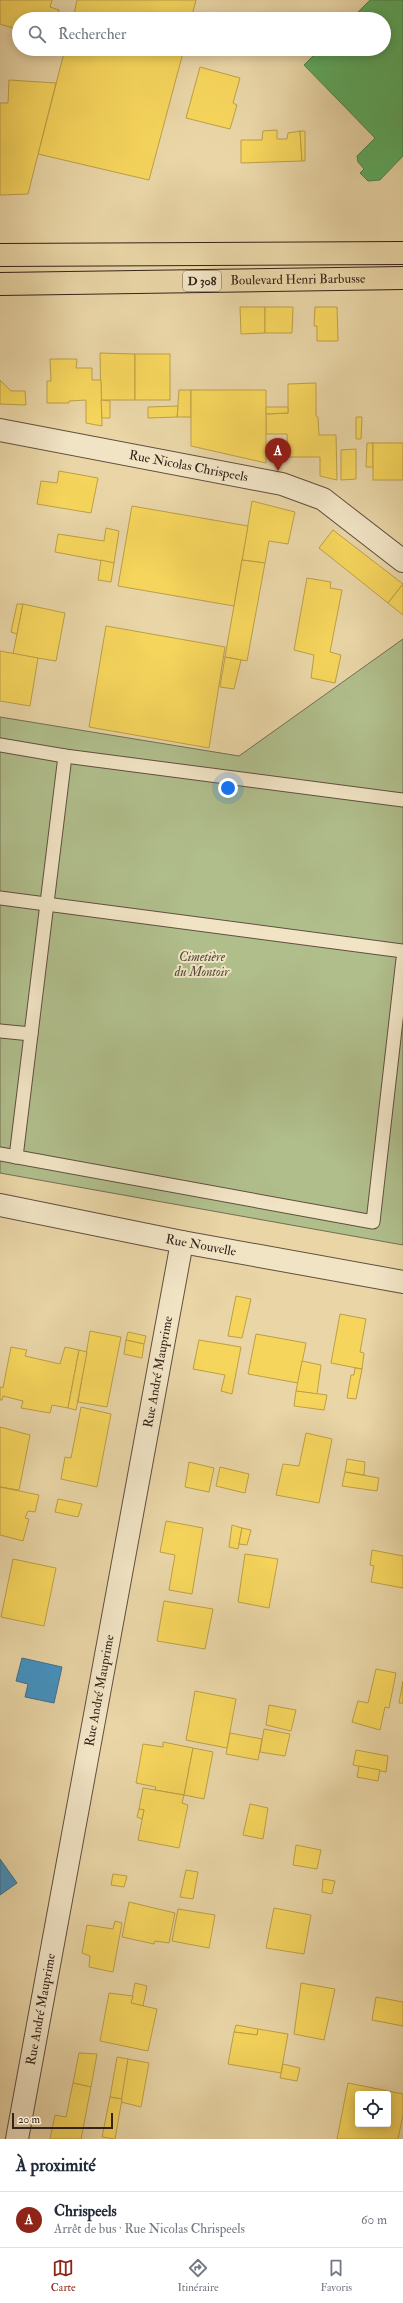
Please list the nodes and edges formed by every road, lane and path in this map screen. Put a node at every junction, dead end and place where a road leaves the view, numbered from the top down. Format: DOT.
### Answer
graph roads {
  1 [pos="403,253"];
  2 [pos="0,255"];
  3 [pos="403,278"];
  4 [pos="0,284"];
  5 [pos="0,430"];
  6 [pos="403,561"];
  7 [pos="0,745"];
  8 [pos="65,756"];
  9 [pos="403,800"];
  10 [pos="0,898"];
  11 [pos="47,904"];
  12 [pos="403,950"];
  13 [pos="403,959"];
  14 [pos="0,1031"];
  15 [pos="32,1034"];
  16 [pos="0,1154"];
  17 [pos="16,1157"];
  18 [pos="0,1205"];
  19 [pos="182,1242"];
  20 [pos="403,1282"];
  21 [pos="17,2139"];
  1 -- 2 [label="main road, Boulevard Henri Barbusse / D 308"];
  3 -- 4 [label="main road, Boulevard Henri Barbusse / D 308"];
  5 -- 6 [label="street, Rue Nicolas Chrispeels"];
  7 -- 8 [label="lane"];
  8 -- 9 [label="lane"];
  8 -- 11 [label="lane"];
  10 -- 11 [label="lane"];
  11 -- 12 [label="lane"];
  11 -- 15 [label="lane"];
  13 -- 17 [label="lane"];
  14 -- 15 [label="lane"];
  15 -- 17 [label="lane"];
  16 -- 17 [label="lane"];
  18 -- 19 [label="street, Rue Nouvelle"];
  19 -- 20 [label="street, Rue Nouvelle"];
  19 -- 21 [label="street, Rue André Mauprime"];
}
